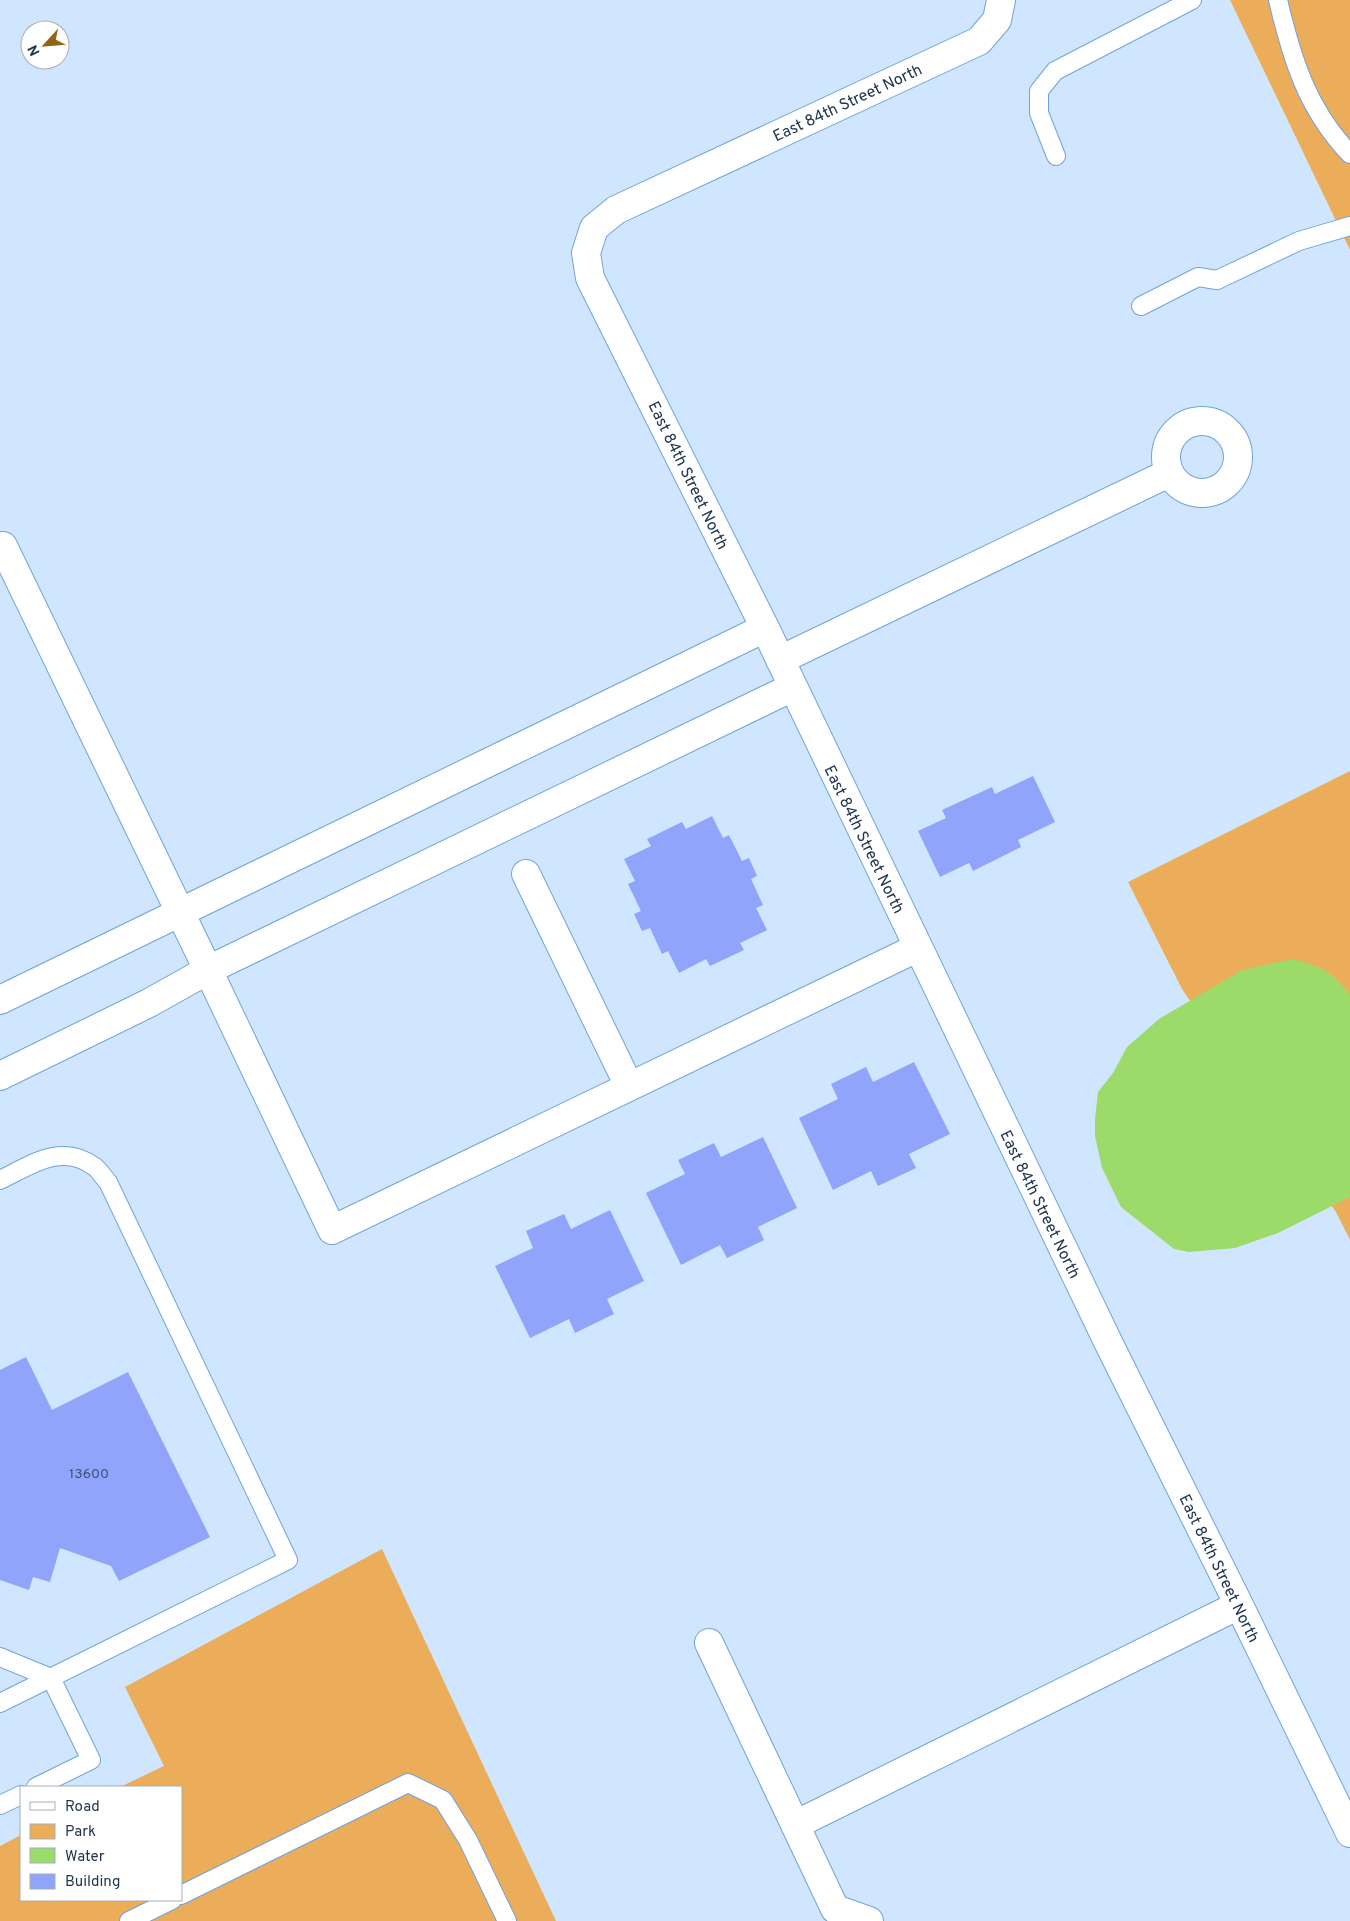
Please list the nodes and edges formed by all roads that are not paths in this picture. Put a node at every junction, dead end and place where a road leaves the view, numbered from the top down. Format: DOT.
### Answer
graph roads {
  1 [pos="1002,0"];
  2 [pos="1192,0"];
  3 [pos="1278,0"];
  4 [pos="1350,154"];
  5 [pos="1056,156"];
  6 [pos="1350,226"];
  7 [pos="1141,306"];
  8 [pos="1169,473"];
  9 [pos="3,546"];
  10 [pos="765,628"];
  11 [pos="780,660"];
  12 [pos="793,687"];
  13 [pos="526,874"];
  14 [pos="180,912"];
  15 [pos="917,948"];
  16 [pos="208,970"];
  17 [pos="0,1000"];
  18 [pos="0,1076"];
  19 [pos="629,1086"];
  20 [pos="0,1180"];
  21 [pos="1239,1605"];
  22 [pos="709,1642"];
  23 [pos="0,1657"];
  24 [pos="51,1678"];
  25 [pos="0,1703"];
  26 [pos="38,1786"];
  27 [pos="20,1795"];
  28 [pos="0,1805"];
  29 [pos="795,1825"];
  30 [pos="1350,1833"];
  31 [pos="182,1895"];
  32 [pos="170,1901"];
  33 [pos="129,1921"];
  34 [pos="508,1921"];
  35 [pos="869,1921"];
  1 -- 10 [label="street, East 84th Street North"];
  2 -- 5 [label="lane"];
  3 -- 4 [label="lane"];
  6 -- 7 [label="lane"];
  8 -- 11 [label="street"];
  9 -- 14 [label="street"];
  10 -- 11 [label="street, East 84th Street North"];
  10 -- 14 [label="street"];
  11 -- 12 [label="street, East 84th Street North"];
  12 -- 15 [label="street, East 84th Street North"];
  12 -- 16 [label="street"];
  13 -- 19 [label="street"];
  14 -- 16 [label="street"];
  14 -- 17 [label="street"];
  15 -- 19 [label="street"];
  15 -- 21 [label="street, East 84th Street North"];
  16 -- 18 [label="street"];
  16 -- 19 [label="street"];
  20 -- 24 [label="lane"];
  21 -- 29 [label="street"];
  21 -- 30 [label="street, East 84th Street North"];
  22 -- 29 [label="street"];
  23 -- 24 [label="lane"];
  24 -- 25 [label="lane"];
  24 -- 26 [label="lane"];
  27 -- 28 [label="lane"];
  29 -- 35 [label="street"];
  31 -- 34 [label="lane"];
  32 -- 33 [label="lane"];
}
